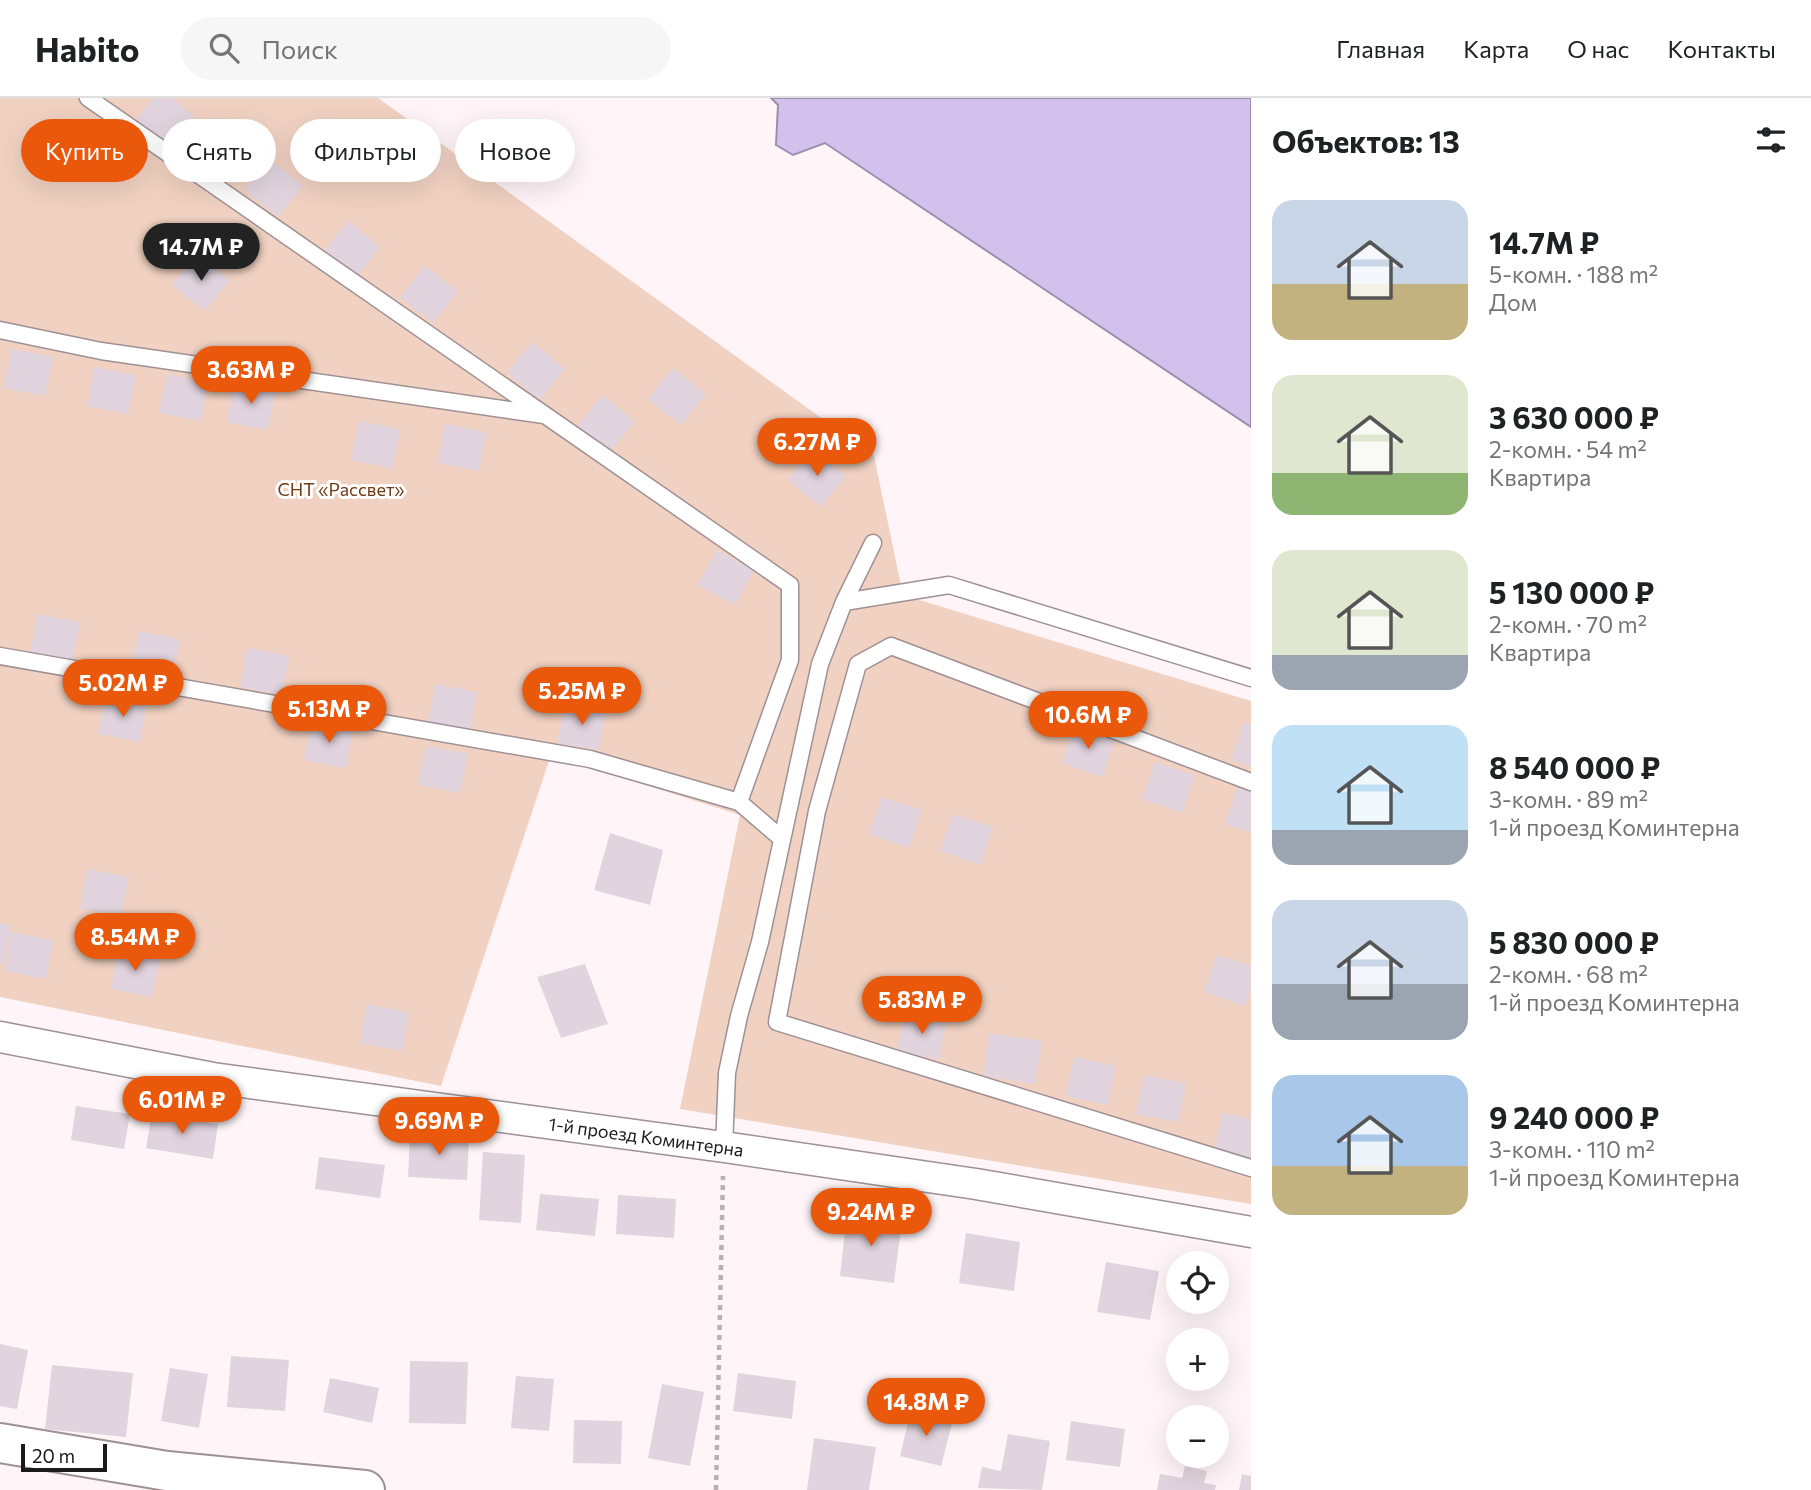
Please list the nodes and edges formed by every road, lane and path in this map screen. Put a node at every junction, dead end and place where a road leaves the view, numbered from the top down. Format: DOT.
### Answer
graph roads {
  1 [pos="88,98"];
  2 [pos="0,330"];
  3 [pos="549,416"];
  4 [pos="873,543"];
  5 [pos="844,602"];
  6 [pos="0,656"];
  7 [pos="1251,678"];
  8 [pos="1251,782"];
  9 [pos="739,802"];
  10 [pos="782,839"];
  11 [pos="0,1037"];
  12 [pos="724,1147"];
  13 [pos="1251,1168"];
  14 [pos="1251,1232"];
  15 [pos="0,1443"];
  16 [pos="365,1490"];
  17 [pos="716,1490"];
  1 -- 3 [label="lane"];
  2 -- 3 [label="lane"];
  3 -- 9 [label="lane"];
  4 -- 5 [label="lane"];
  5 -- 7 [label="lane"];
  5 -- 10 [label="lane"];
  6 -- 9 [label="lane"];
  8 -- 13 [label="lane"];
  9 -- 10 [label="lane"];
  10 -- 12 [label="lane"];
  11 -- 12 [label="street, 1-й проезд Коминтерна"];
  12 -- 14 [label="street, 1-й проезд Коминтерна"];
  12 -- 17 [label="path"];
  15 -- 16 [label="street"];
}
